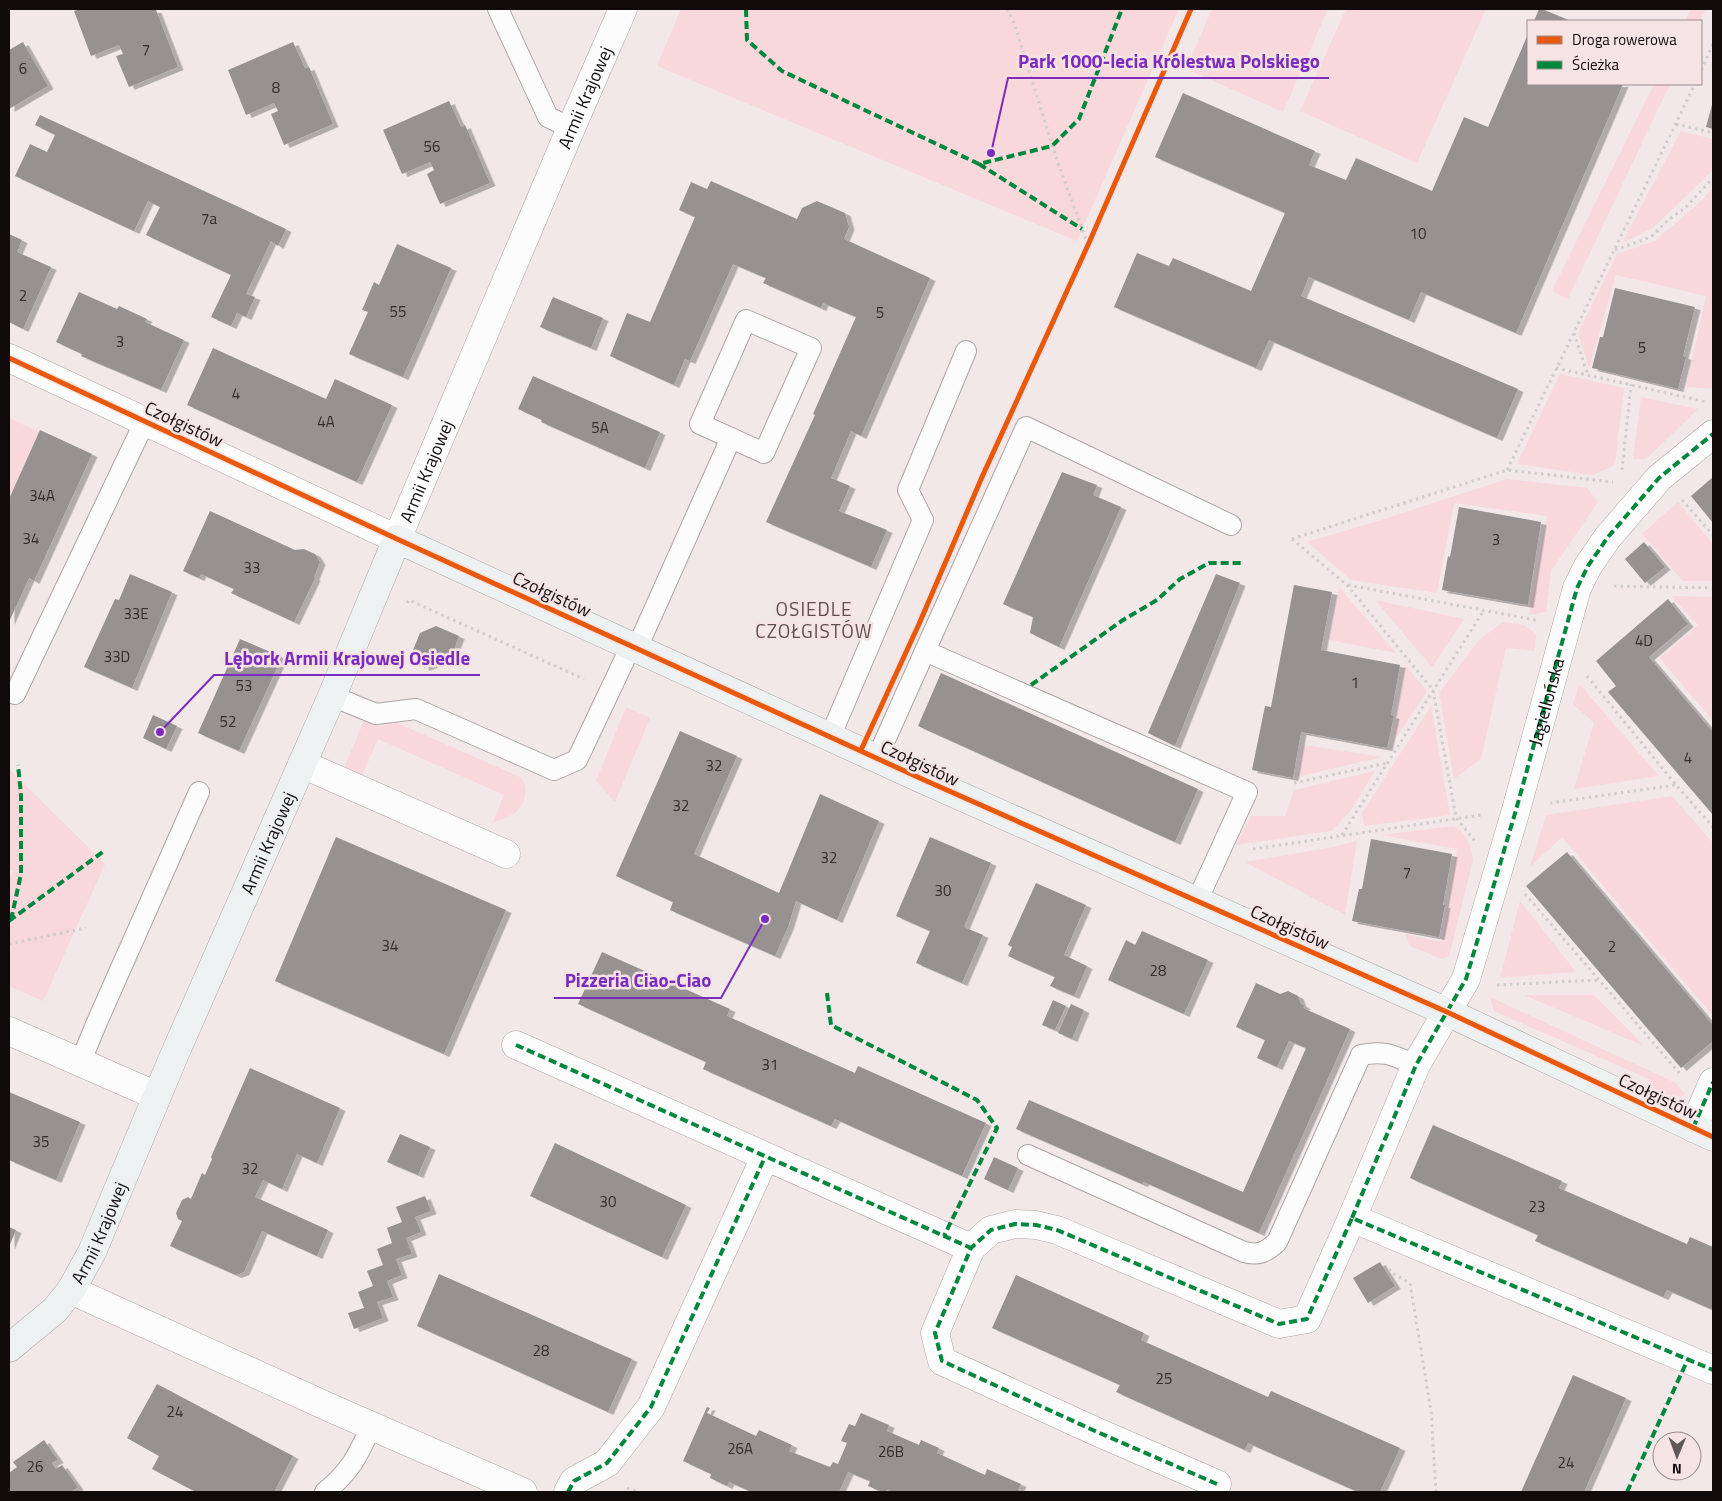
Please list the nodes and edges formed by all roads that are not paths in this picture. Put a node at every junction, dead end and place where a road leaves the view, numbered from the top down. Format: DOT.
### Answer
graph roads {
  1 [pos="498,9"];
  2 [pos="624,9"];
  3 [pos="571,128"];
  4 [pos="966,351"];
  5 [pos="9,358"];
  6 [pos="145,421"];
  7 [pos="1713,434"];
  8 [pos="731,438"];
  9 [pos="1231,524"];
  10 [pos="397,539"];
  11 [pos="634,647"];
  12 [pos="924,651"];
  13 [pos="15,694"];
  14 [pos="332,696"];
  15 [pos="830,737"];
  16 [pos="877,758"];
  17 [pos="302,764"];
  18 [pos="199,792"];
  19 [pos="506,854"];
  20 [pos="1197,901"];
  21 [pos="1447,1012"];
  22 [pos="9,1031"];
  23 [pos="516,1045"];
  24 [pos="80,1063"];
  25 [pos="1416,1066"];
  26 [pos="1713,1082"];
  27 [pos="157,1096"];
  28 [pos="1703,1132"];
  29 [pos="1028,1155"];
  30 [pos="765,1157"];
  31 [pos="1352,1218"];
  32 [pos="971,1248"];
  33 [pos="71,1290"];
  34 [pos="9,1348"];
  35 [pos="1713,1370"];
  36 [pos="372,1426"];
  37 [pos="1217,1484"];
  38 [pos="325,1492"];
  39 [pos="523,1492"];
  40 [pos="568,1492"];
  1 -- 3 [label="lane"];
  2 -- 3 [label="street, Armii Krajowej"];
  3 -- 10 [label="street, Armii Krajowej"];
  4 -- 15 [label="lane"];
  5 -- 6 [label="street, Czołgistów"];
  6 -- 10 [label="street, Czołgistów"];
  6 -- 13 [label="lane"];
  7 -- 21 [label="street, Jagiellońska"];
  8 -- 8 [label="lane"];
  8 -- 11 [label="lane"];
  9 -- 12 [label="lane"];
  10 -- 11 [label="street, Czołgistów"];
  10 -- 14 [label="street, Armii Krajowej"];
  11 -- 14 [label="lane"];
  11 -- 15 [label="street, Czołgistów"];
  12 -- 16 [label="lane"];
  12 -- 20 [label="lane"];
  14 -- 17 [label="street, Armii Krajowej"];
  15 -- 16 [label="street, Czołgistów"];
  16 -- 20 [label="street, Czołgistów"];
  17 -- 19 [label="street"];
  17 -- 27 [label="street, Armii Krajowej"];
  18 -- 24 [label="lane"];
  20 -- 21 [label="street, Czołgistów"];
  21 -- 25 [label="street, Jagiellońska"];
  21 -- 28 [label="street, Czołgistów"];
  22 -- 24 [label="street"];
  23 -- 30 [label="street"];
  24 -- 27 [label="street"];
  25 -- 29 [label="lane"];
  25 -- 31 [label="street, Jagiellońska"];
  26 -- 28 [label="street"];
  27 -- 33 [label="street, Armii Krajowej"];
  30 -- 32 [label="street"];
  30 -- 40 [label="street"];
  31 -- 32 [label="street, Jagiellońska"];
  31 -- 35 [label="street"];
  32 -- 37 [label="street"];
  33 -- 34 [label="street, Armii Krajowej"];
  33 -- 36 [label="street"];
  36 -- 38 [label="lane"];
  36 -- 39 [label="street"];
}
